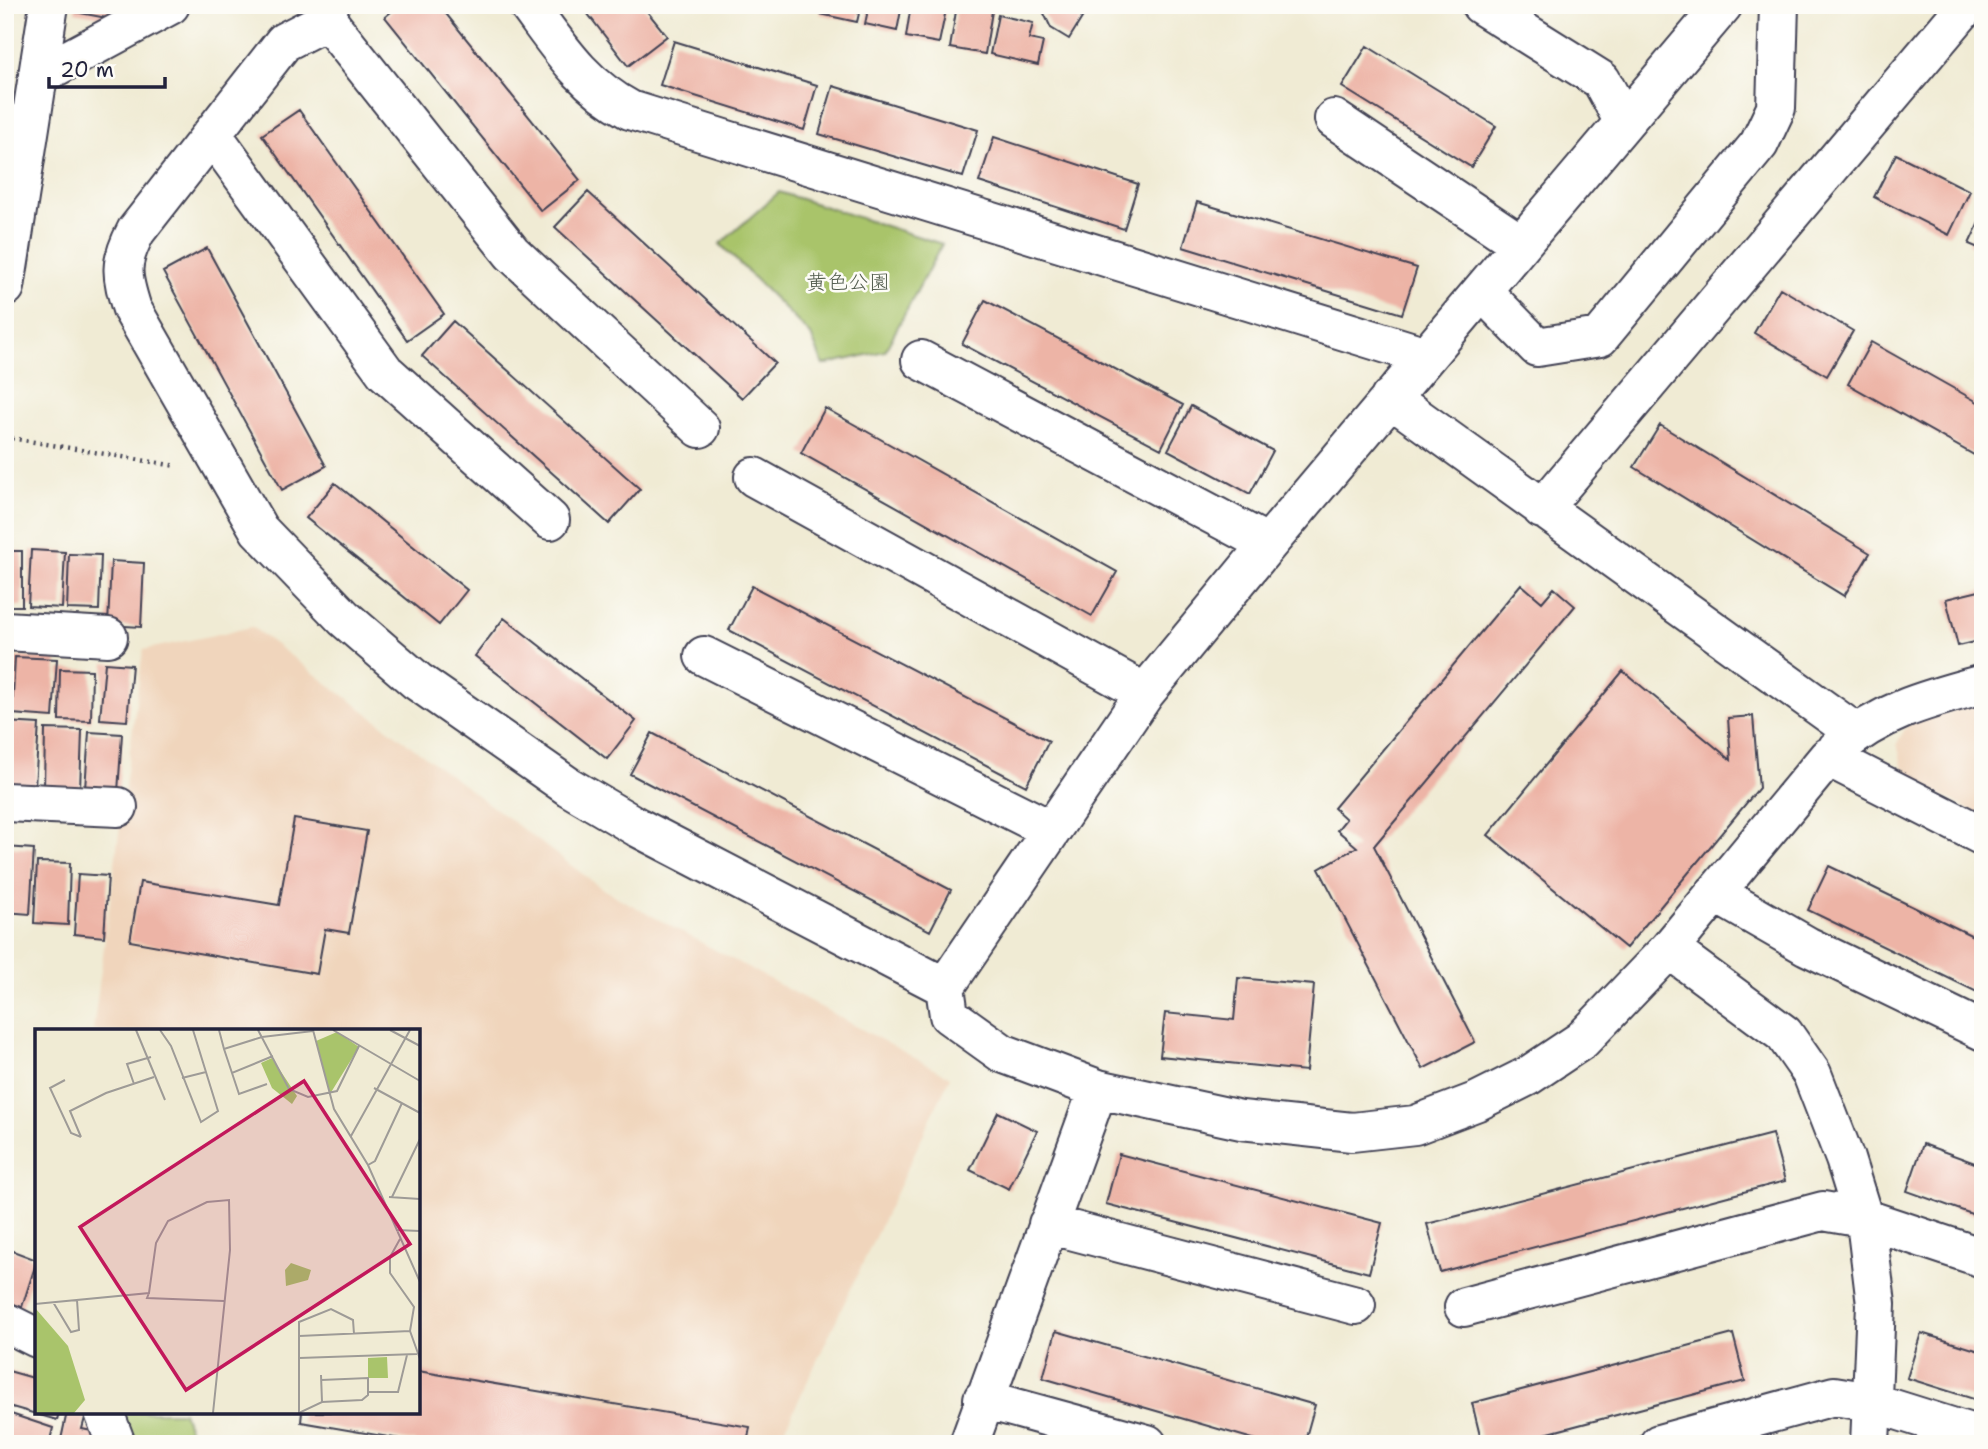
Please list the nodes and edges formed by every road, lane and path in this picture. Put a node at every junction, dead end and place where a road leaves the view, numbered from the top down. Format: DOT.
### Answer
graph roads {
  1 [pos="49,5"];
  2 [pos="170,5"];
  3 [pos="528,5"];
  4 [pos="1481,5"];
  5 [pos="1723,5"];
  6 [pos="1779,5"];
  7 [pos="1967,5"];
  8 [pos="328,13"];
  9 [pos="40,75"];
  10 [pos="1334,119"];
  11 [pos="1625,122"];
  12 [pos="212,134"];
  13 [pos="16,140"];
  14 [pos="1521,244"];
  15 [pos="5,287"];
  16 [pos="1482,291"];
  17 [pos="1426,356"];
  18 [pos="921,360"];
  19 [pos="1390,398"];
  20 [pos="700,428"];
  21 [pos="5,437"];
  22 [pos="225,475"];
  23 [pos="754,477"];
  24 [pos="1542,509"];
  25 [pos="550,520"];
  26 [pos="1268,544"];
  27 [pos="5,631"];
  28 [pos="108,637"];
  29 [pos="705,656"];
  30 [pos="1983,684"];
  31 [pos="1146,693"];
  32 [pos="1842,745"];
  33 [pos="5,802"];
  34 [pos="118,807"];
  35 [pos="1051,830"];
  36 [pos="1983,836"];
  37 [pos="1715,893"];
  38 [pos="1670,949"];
  39 [pos="945,987"];
  40 [pos="1983,1031"];
  41 [pos="1098,1089"];
  42 [pos="1863,1218"];
  43 [pos="1048,1224"];
  44 [pos="1983,1258"];
  45 [pos="1356,1305"];
  46 [pos="1464,1307"];
  47 [pos="5,1322"];
  48 [pos="35,1337"];
  49 [pos="983,1399"];
  50 [pos="1871,1402"];
  51 [pos="105,1414"];
  52 [pos="1983,1437"];
  53 [pos="116,1444"];
  54 [pos="969,1444"];
  55 [pos="1147,1444"];
  56 [pos="1659,1444"];
  57 [pos="1870,1444"];
  1 -- 9 [label="street"];
  2 -- 9 [label="street"];
  3 -- 17 [label="street"];
  4 -- 11 [label="street"];
  5 -- 11 [label="street"];
  6 -- 16 [label="street"];
  7 -- 24 [label="street"];
  8 -- 12 [label="street"];
  8 -- 20 [label="street"];
  9 -- 13 [label="street"];
  10 -- 14 [label="street"];
  11 -- 14 [label="street"];
  12 -- 22 [label="street"];
  12 -- 25 [label="street"];
  13 -- 15 [label="street"];
  14 -- 16 [label="street"];
  16 -- 17 [label="street"];
  17 -- 19 [label="street"];
  18 -- 26 [label="street"];
  19 -- 24 [label="street"];
  19 -- 26 [label="street"];
  21 -- 22 [label="path"];
  22 -- 39 [label="street"];
  23 -- 31 [label="street"];
  24 -- 32 [label="street"];
  26 -- 31 [label="street"];
  27 -- 28 [label="street"];
  29 -- 35 [label="street"];
  30 -- 32 [label="street"];
  31 -- 35 [label="street"];
  32 -- 36 [label="street"];
  32 -- 37 [label="street"];
  33 -- 34 [label="street"];
  35 -- 39 [label="street"];
  37 -- 38 [label="street"];
  37 -- 40 [label="street"];
  38 -- 41 [label="street"];
  38 -- 42 [label="street"];
  39 -- 41 [label="street"];
  41 -- 43 [label="street"];
  42 -- 44 [label="street"];
  42 -- 46 [label="street"];
  42 -- 50 [label="street"];
  43 -- 45 [label="street"];
  43 -- 49 [label="street"];
  47 -- 48 [label="street"];
  49 -- 54 [label="street"];
  49 -- 55 [label="street"];
  50 -- 52 [label="street"];
  50 -- 56 [label="street"];
  50 -- 57 [label="street"];
  51 -- 53 [label="street"];
}
